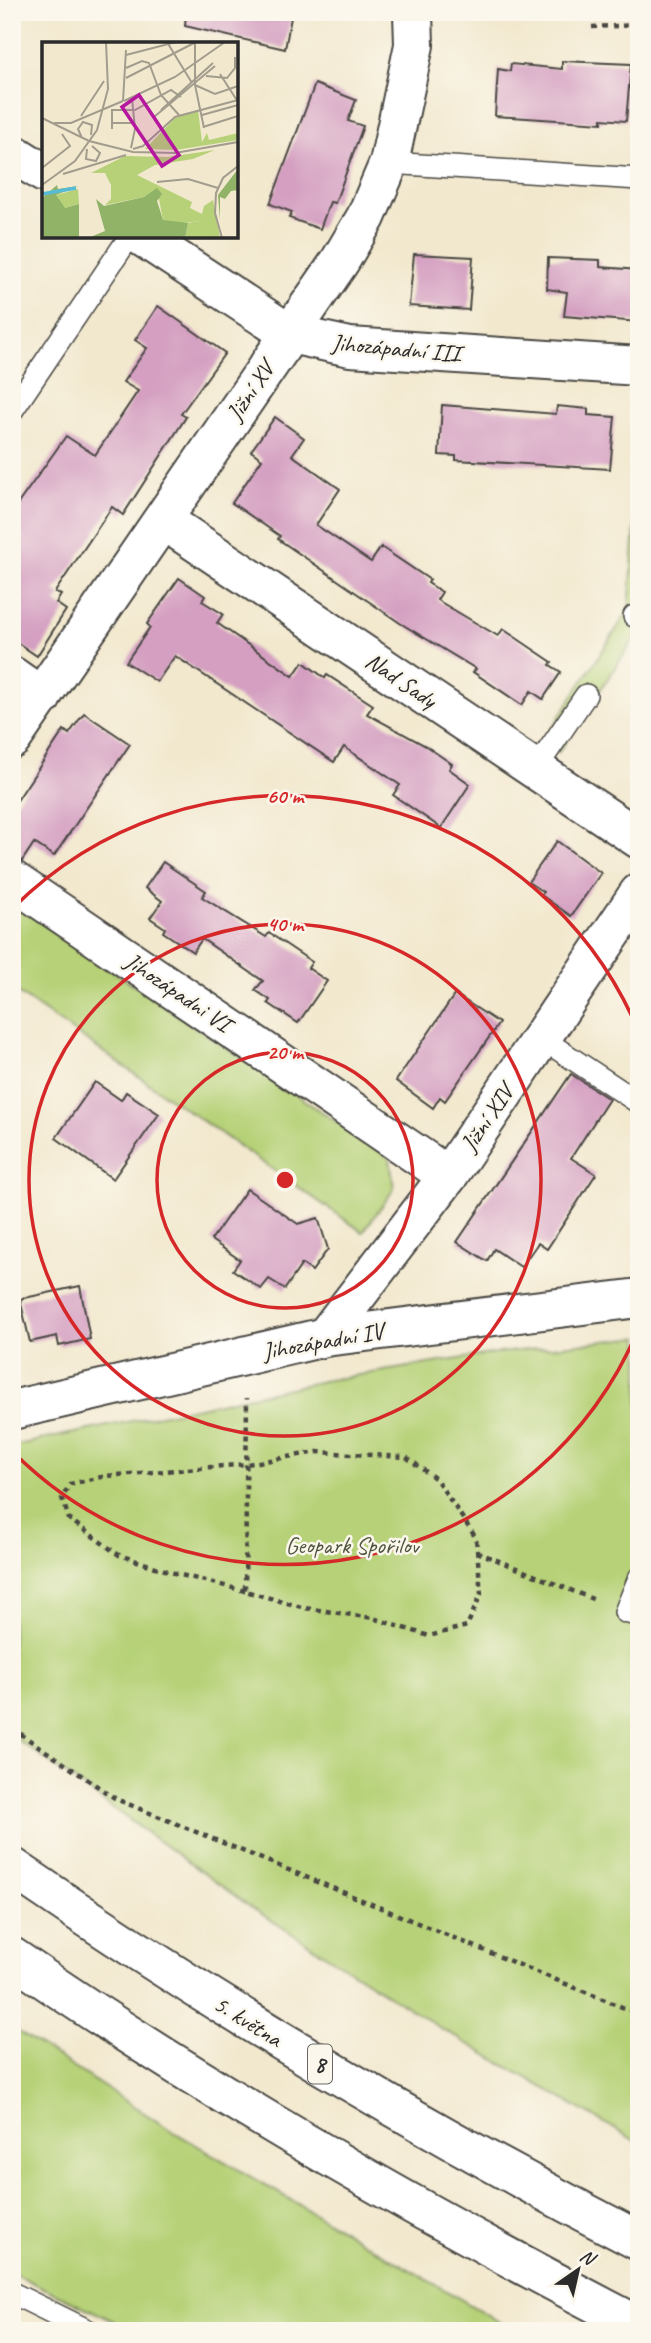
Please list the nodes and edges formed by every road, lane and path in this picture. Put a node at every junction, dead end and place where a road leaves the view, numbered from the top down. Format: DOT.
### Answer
graph roads {
  1 [pos="413,12"];
  2 [pos="639,25"];
  3 [pos="592,27"];
  4 [pos="12,153"];
  5 [pos="389,163"];
  6 [pos="42,172"];
  7 [pos="639,179"];
  8 [pos="129,238"];
  9 [pos="144,238"];
  10 [pos="290,334"];
  11 [pos="639,366"];
  12 [pos="12,411"];
  13 [pos="163,520"];
  14 [pos="27,687"];
  15 [pos="586,695"];
  16 [pos="12,739"];
  17 [pos="535,770"];
  18 [pos="639,839"];
  19 [pos="12,880"];
  20 [pos="639,892"];
  21 [pos="541,1038"];
  22 [pos="639,1103"];
  23 [pos="448,1176"];
  24 [pos="639,1298"];
  25 [pos="325,1337"];
  26 [pos="248,1355"];
  27 [pos="12,1409"];
  28 [pos="247,1464"];
  29 [pos="477,1552"];
  30 [pos="639,1578"];
  31 [pos="245,1591"];
  32 [pos="632,1614"];
  33 [pos="12,1728"];
  34 [pos="12,1867"];
  35 [pos="12,1957"];
  36 [pos="639,2014"];
  37 [pos="639,2241"];
  38 [pos="12,2293"];
  39 [pos="639,2326"];
  40 [pos="89,2331"];
  1 -- 5 [label="main road, Jižní XV"];
  2 -- 3 [label="path"];
  4 -- 6 [label="main road"];
  5 -- 7 [label="lane"];
  5 -- 10 [label="main road, Jižní XV"];
  8 -- 12 [label="lane"];
  9 -- 10 [label="main road, Jihozápadní III"];
  10 -- 11 [label="main road, Jihozápadní III"];
  10 -- 13 [label="main road, Jižní XV"];
  13 -- 14 [label="main road, Jižní XV"];
  13 -- 17 [label="main road, Nad Sady"];
  14 -- 16 [label="main road, Jižní XV"];
  15 -- 17 [label="lane"];
  17 -- 18 [label="main road, Nad Sady"];
  19 -- 23 [label="main road, Jihozápadni VI"];
  20 -- 21 [label="main road, Jižní XIV"];
  21 -- 22 [label="lane"];
  21 -- 23 [label="main road, Jižní XIV"];
  23 -- 25 [label="main road, Jižní XIV"];
  24 -- 25 [label="main road, Jihozápadní IV"];
  25 -- 26 [label="main road, Jihozápadní IV"];
  26 -- 27 [label="main road, Jihozápadní IV"];
  26 -- 28 [label="path"];
  28 -- 29 [label="path"];
  28 -- 31 [label="path"];
  28 -- 31 [label="path"];
  29 -- 31 [label="path"];
  29 -- 32 [label="path"];
  30 -- 32 [label="lane"];
  33 -- 36 [label="path"];
  34 -- 37 [label="main road, 5. května / 8"];
  35 -- 39 [label="main road"];
  38 -- 40 [label="lane"];
}
